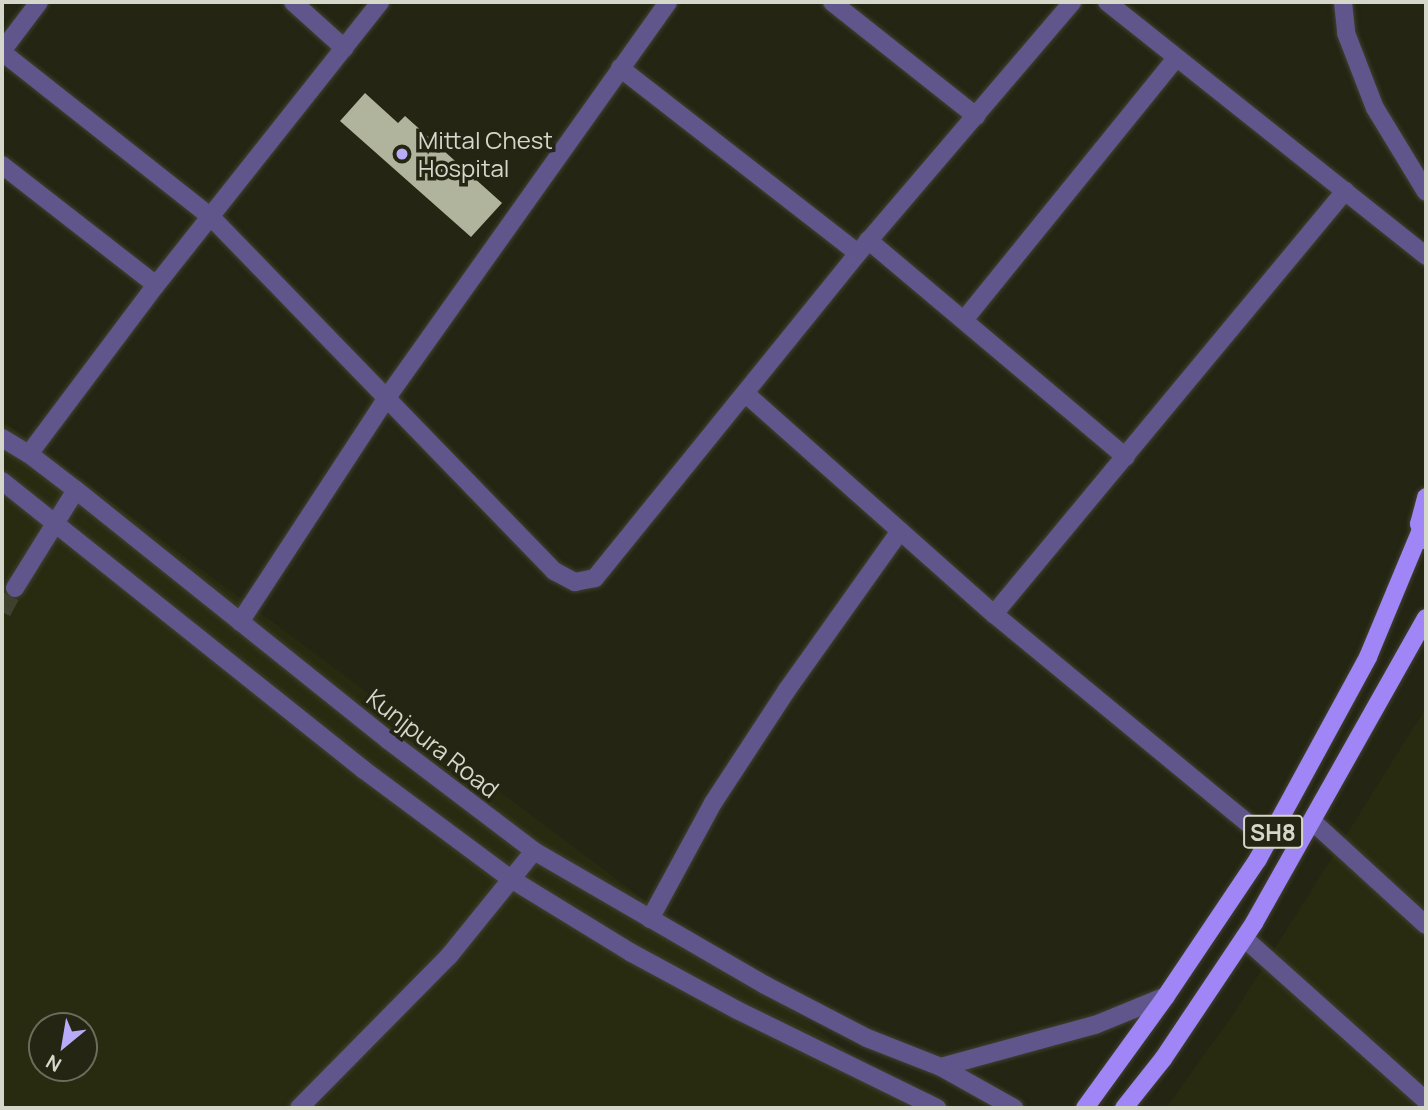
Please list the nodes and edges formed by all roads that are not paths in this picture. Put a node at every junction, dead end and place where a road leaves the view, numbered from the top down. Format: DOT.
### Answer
graph roads {
  1 [pos="38,2"];
  2 [pos="293,2"];
  3 [pos="380,2"];
  4 [pos="668,2"];
  5 [pos="832,2"];
  6 [pos="1072,2"];
  7 [pos="1107,2"];
  8 [pos="1343,2"];
  9 [pos="344,48"];
  10 [pos="2,52"];
  11 [pos="1175,59"];
  12 [pos="620,68"];
  13 [pos="975,116"];
  14 [pos="2,165"];
  15 [pos="1345,191"];
  16 [pos="1426,192"];
  17 [pos="212,219"];
  18 [pos="863,247"];
  19 [pos="1426,256"];
  20 [pos="156,285"];
  21 [pos="964,320"];
  22 [pos="746,394"];
  23 [pos="386,399"];
  24 [pos="2,438"];
  25 [pos="29,454"];
  26 [pos="1126,457"];
  27 [pos="2,481"];
  28 [pos="76,490"];
  29 [pos="1426,497"];
  30 [pos="54,523"];
  31 [pos="900,531"];
  32 [pos="1423,538"];
  33 [pos="15,588"];
  34 [pos="994,614"];
  35 [pos="1426,618"];
  36 [pos="240,622"];
  37 [pos="1312,821"];
  38 [pos="1268,840"];
  39 [pos="534,851"];
  40 [pos="511,879"];
  41 [pos="650,919"];
  42 [pos="1426,925"];
  43 [pos="1244,939"];
  44 [pos="1166,996"];
  45 [pos="941,1067"];
  46 [pos="1426,1101"];
  47 [pos="299,1108"];
  48 [pos="937,1108"];
  49 [pos="1014,1108"];
  50 [pos="1085,1108"];
  51 [pos="1124,1108"];
  1 -- 10 [label="street"];
  2 -- 9 [label="street"];
  3 -- 9 [label="street"];
  4 -- 12 [label="street"];
  5 -- 13 [label="street"];
  6 -- 13 [label="street"];
  7 -- 11 [label="street"];
  8 -- 16 [label="street"];
  9 -- 17 [label="street"];
  10 -- 17 [label="street"];
  11 -- 15 [label="street"];
  11 -- 21 [label="street"];
  12 -- 18 [label="street"];
  12 -- 23 [label="street"];
  13 -- 18 [label="street"];
  14 -- 20 [label="street"];
  15 -- 19 [label="street"];
  15 -- 26 [label="street"];
  17 -- 20 [label="street"];
  17 -- 23 [label="street"];
  18 -- 21 [label="street"];
  18 -- 22 [label="street"];
  20 -- 25 [label="street"];
  21 -- 26 [label="street"];
  22 -- 23 [label="street"];
  22 -- 31 [label="street"];
  23 -- 36 [label="street"];
  24 -- 25 [label="street, Kunjpura Road"];
  25 -- 28 [label="street, Kunjpura Road"];
  26 -- 34 [label="street"];
  27 -- 30 [label="street"];
  28 -- 30 [label="street"];
  28 -- 36 [label="street, Kunjpura Road"];
  29 -- 32 [label="main road, SH8"];
  30 -- 33 [label="street"];
  30 -- 40 [label="street"];
  31 -- 34 [label="street"];
  31 -- 41 [label="street"];
  32 -- 38 [label="main road, SH8"];
  34 -- 38 [label="street"];
  35 -- 37 [label="main road, SH8"];
  36 -- 39 [label="street, Kunjpura Road"];
  37 -- 42 [label="street"];
  37 -- 43 [label="main road, SH8"];
  38 -- 44 [label="main road, SH8"];
  39 -- 40 [label="street"];
  39 -- 41 [label="street, Kunjpura Road"];
  40 -- 47 [label="street"];
  40 -- 48 [label="street"];
  41 -- 45 [label="street, Kunjpura Road"];
  43 -- 46 [label="street"];
  43 -- 51 [label="main road, SH8"];
  44 -- 45 [label="street"];
  44 -- 50 [label="main road, SH8"];
  45 -- 49 [label="street, Kunjpura Road"];
}
